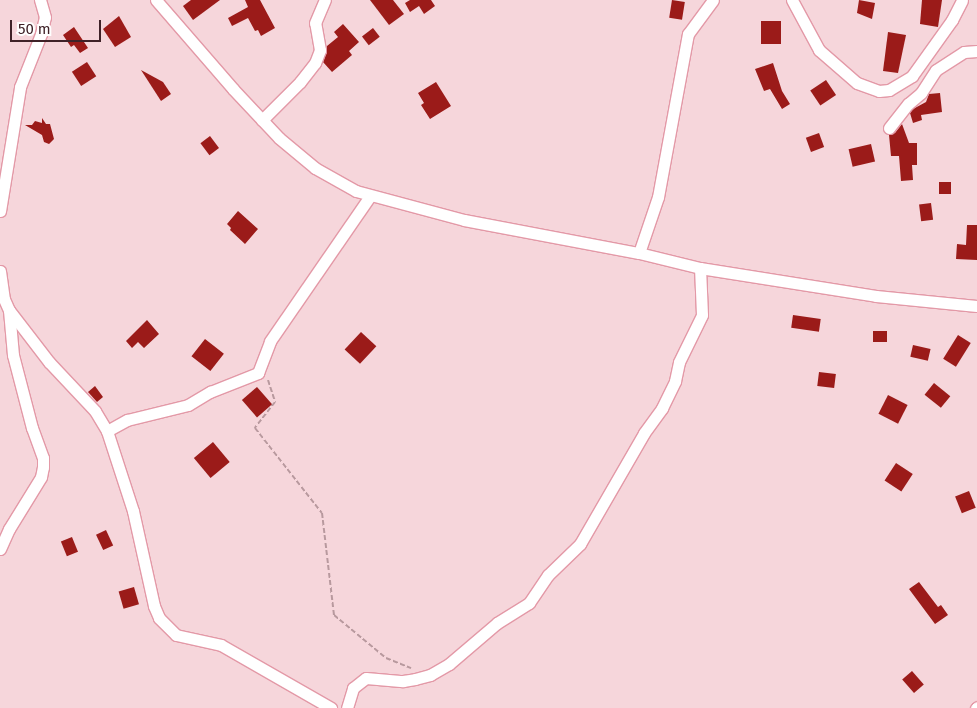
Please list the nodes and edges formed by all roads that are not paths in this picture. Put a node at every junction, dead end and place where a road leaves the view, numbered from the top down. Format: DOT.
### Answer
graph roads {
  1 [pos="40,0"];
  2 [pos="156,0"];
  3 [pos="325,0"];
  4 [pos="713,0"];
  5 [pos="792,0"];
  6 [pos="962,0"];
  7 [pos="977,51"];
  8 [pos="262,120"];
  9 [pos="890,128"];
  10 [pos="4,158"];
  11 [pos="370,196"];
  12 [pos="0,211"];
  13 [pos="639,253"];
  14 [pos="700,268"];
  15 [pos="0,271"];
  16 [pos="977,306"];
  17 [pos="9,310"];
  18 [pos="107,431"];
  19 [pos="0,550"];
  20 [pos="331,708"];
  21 [pos="347,708"];
  1 -- 10 [label="street"];
  2 -- 8 [label="street"];
  3 -- 8 [label="street"];
  4 -- 13 [label="street"];
  5 -- 6 [label="street"];
  7 -- 9 [label="street"];
  8 -- 11 [label="street"];
  10 -- 12 [label="street"];
  11 -- 13 [label="street"];
  11 -- 18 [label="street"];
  13 -- 14 [label="street"];
  14 -- 16 [label="street"];
  14 -- 21 [label="street"];
  15 -- 17 [label="street"];
  17 -- 18 [label="street"];
  17 -- 19 [label="street"];
  18 -- 20 [label="street"];
}
